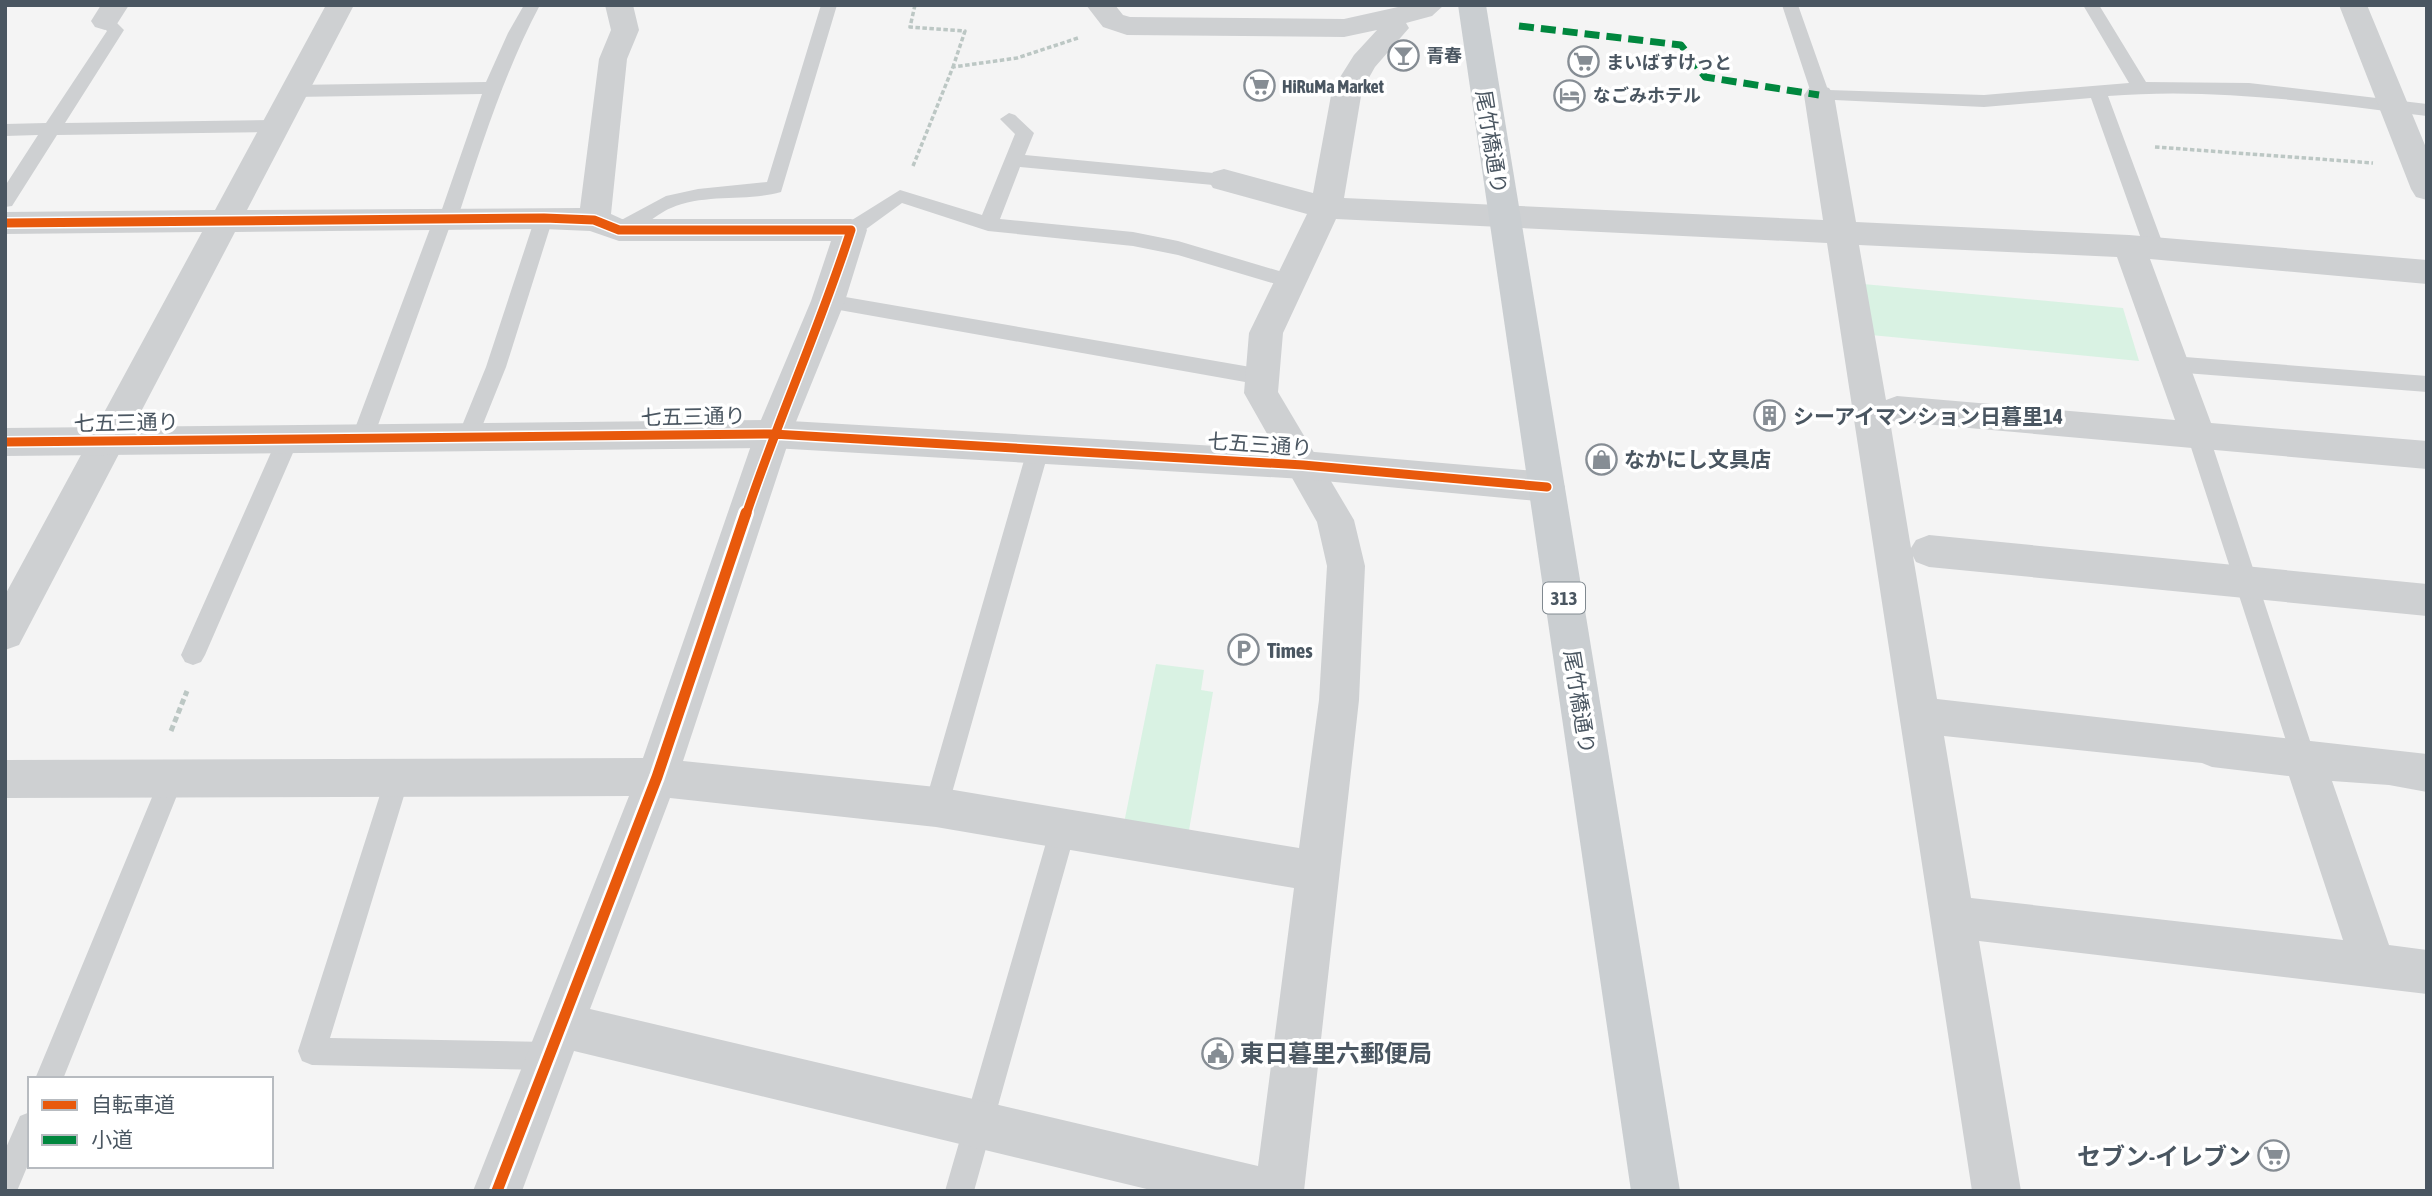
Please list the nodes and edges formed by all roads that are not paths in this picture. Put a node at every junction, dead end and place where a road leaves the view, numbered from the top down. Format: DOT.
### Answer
graph roads {
  1 [pos="340,5"];
  2 [pos="532,5"];
  3 [pos="619,5"];
  4 [pos="829,5"];
  5 [pos="1430,5"];
  6 [pos="1472,5"];
  7 [pos="1790,5"];
  8 [pos="2091,5"];
  9 [pos="2353,5"];
  10 [pos="110,13"];
  11 [pos="1107,13"];
  12 [pos="1389,19"];
  13 [pos="492,88"];
  14 [pos="2141,88"];
  15 [pos="294,91"];
  16 [pos="2097,91"];
  17 [pos="1819,95"];
  18 [pos="2394,107"];
  19 [pos="2427,110"];
  20 [pos="1009,119"];
  21 [pos="275,126"];
  22 [pos="52,129"];
  23 [pos="5,130"];
  24 [pos="1014,160"];
  25 [pos="2422,178"];
  26 [pos="1224,180"];
  27 [pos="5,201"];
  28 [pos="1326,208"];
  29 [pos="1504,215"];
  30 [pos="446,218"];
  31 [pos="544,218"];
  32 [pos="224,221"];
  33 [pos="5,223"];
  34 [pos="988,224"];
  35 [pos="607,225"];
  36 [pos="851,230"];
  37 [pos="1840,232"];
  38 [pos="2141,246"];
  39 [pos="2427,272"];
  40 [pos="1289,281"];
  41 [pos="828,302"];
  42 [pos="2172,364"];
  43 [pos="1262,377"];
  44 [pos="2427,384"];
  45 [pos="1884,409"];
  46 [pos="773,435"];
  47 [pos="2197,435"];
  48 [pos="288,439"];
  49 [pos="362,439"];
  50 [pos="468,439"];
  51 [pos="107,441"];
  52 [pos="5,442"];
  53 [pos="1038,450"];
  54 [pos="2427,455"];
  55 [pos="1303,466"];
  56 [pos="1547,487"];
  57 [pos="1912,550"];
  58 [pos="2247,582"];
  59 [pos="2427,600"];
  60 [pos="5,634"];
  61 [pos="193,655"];
  62 [pos="1920,715"];
  63 [pos="2304,759"];
  64 [pos="2402,770"];
  65 [pos="398,776"];
  66 [pos="657,777"];
  67 [pos="162,778"];
  68 [pos="5,779"];
  69 [pos="936,807"];
  70 [pos="1063,829"];
  71 [pos="1318,872"];
  72 [pos="1954,916"];
  73 [pos="2374,966"];
  74 [pos="2427,972"];
  75 [pos="555,1040"];
  76 [pos="50,1077"];
  77 [pos="978,1124"];
  78 [pos="28,1131"];
  79 [pos="5,1185"];
  80 [pos="497,1191"];
  81 [pos="959,1191"];
  82 [pos="1258,1191"];
  83 [pos="1279,1191"];
  84 [pos="1656,1191"];
  85 [pos="1997,1191"];
  1 -- 15 [label="street"];
  2 -- 13 [label="lane"];
  3 -- 35 [label="street"];
  4 -- 35 [label="lane"];
  5 -- 12 [label="street"];
  6 -- 29 [label="main road, 尾竹橋通り / 313"];
  7 -- 17 [label="lane"];
  8 -- 14 [label="lane"];
  9 -- 18 [label="street"];
  10 -- 22 [label="lane"];
  11 -- 12 [label="street"];
  12 -- 28 [label="street"];
  13 -- 15 [label="lane"];
  13 -- 30 [label="lane"];
  14 -- 16 [label="lane"];
  14 -- 18 [label="lane"];
  15 -- 21 [label="street"];
  16 -- 17 [label="lane"];
  16 -- 38 [label="lane"];
  17 -- 37 [label="street"];
  18 -- 19 [label="lane"];
  18 -- 25 [label="street"];
  20 -- 24 [label="lane"];
  21 -- 22 [label="lane"];
  21 -- 32 [label="street"];
  22 -- 23 [label="lane"];
  22 -- 27 [label="lane"];
  24 -- 26 [label="lane"];
  24 -- 34 [label="lane"];
  26 -- 28 [label="street"];
  28 -- 29 [label="street"];
  28 -- 40 [label="street"];
  29 -- 37 [label="street"];
  29 -- 56 [label="main road, 尾竹橋通り / 313"];
  30 -- 31 [label="street"];
  30 -- 32 [label="street"];
  30 -- 49 [label="lane"];
  31 -- 35 [label="street"];
  31 -- 50 [label="lane"];
  32 -- 33 [label="street"];
  32 -- 51 [label="street"];
  34 -- 36 [label="lane"];
  34 -- 40 [label="lane"];
  35 -- 36 [label="street"];
  36 -- 41 [label="street"];
  37 -- 38 [label="street"];
  37 -- 45 [label="street"];
  38 -- 39 [label="street"];
  38 -- 42 [label="street"];
  40 -- 43 [label="street"];
  41 -- 43 [label="lane"];
  41 -- 46 [label="street"];
  42 -- 44 [label="lane"];
  42 -- 47 [label="street"];
  43 -- 55 [label="street"];
  45 -- 47 [label="street"];
  45 -- 57 [label="street"];
  46 -- 50 [label="street, 七五三通り"];
  46 -- 53 [label="street, 七五三通り"];
  46 -- 66 [label="street"];
  47 -- 54 [label="street"];
  47 -- 58 [label="lane"];
  48 -- 49 [label="street, 七五三通り"];
  48 -- 51 [label="street, 七五三通り"];
  48 -- 61 [label="lane"];
  49 -- 50 [label="street, 七五三通り"];
  51 -- 52 [label="street, 七五三通り"];
  51 -- 60 [label="street"];
  53 -- 55 [label="street, 七五三通り"];
  53 -- 69 [label="lane"];
  55 -- 56 [label="street, 七五三通り"];
  55 -- 71 [label="street"];
  56 -- 84 [label="main road, 尾竹橋通り / 313"];
  57 -- 58 [label="street"];
  57 -- 62 [label="street"];
  58 -- 59 [label="street"];
  58 -- 63 [label="lane"];
  62 -- 63 [label="street"];
  62 -- 72 [label="street"];
  63 -- 64 [label="street"];
  63 -- 73 [label="street"];
  65 -- 66 [label="street"];
  65 -- 67 [label="street"];
  65 -- 75 [label="lane"];
  66 -- 69 [label="street"];
  66 -- 75 [label="street"];
  67 -- 68 [label="street"];
  67 -- 76 [label="lane"];
  69 -- 70 [label="street"];
  70 -- 71 [label="street"];
  70 -- 77 [label="lane"];
  71 -- 83 [label="street"];
  72 -- 73 [label="street"];
  72 -- 85 [label="street"];
  73 -- 74 [label="street"];
  75 -- 77 [label="street"];
  75 -- 80 [label="street"];
  77 -- 81 [label="lane"];
  77 -- 82 [label="street"];
  78 -- 79 [label="lane"];
}
